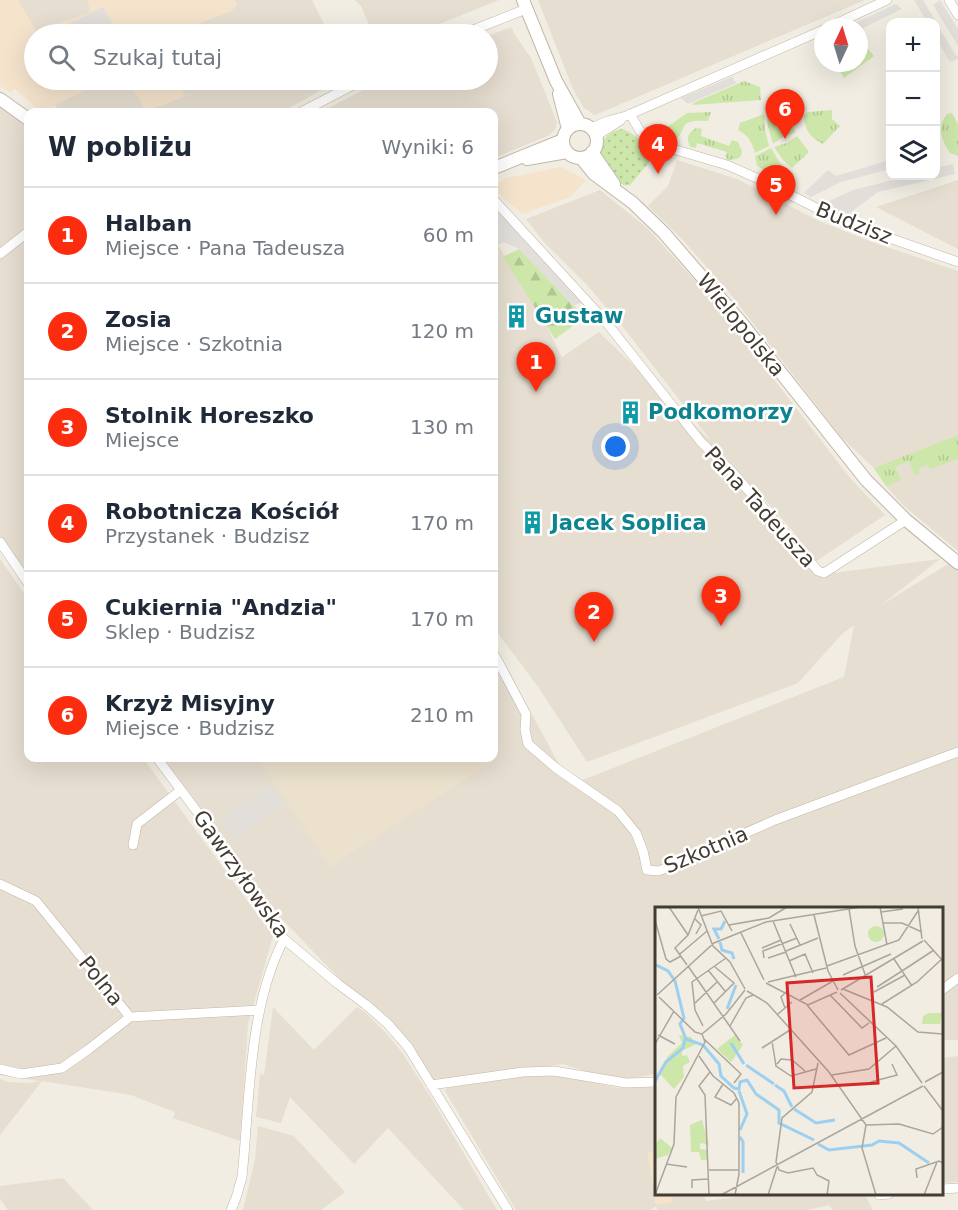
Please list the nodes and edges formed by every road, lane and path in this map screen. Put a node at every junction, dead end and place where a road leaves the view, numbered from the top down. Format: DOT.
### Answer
graph roads {
  1 [pos="887,0"];
  2 [pos="948,0"];
  3 [pos="525,5"];
  4 [pos="958,15"];
  5 [pos="848,18"];
  6 [pos="484,24"];
  7 [pos="814,34"];
  8 [pos="556,81"];
  9 [pos="344,90"];
  10 [pos="0,99"];
  11 [pos="309,108"];
  12 [pos="628,115"];
  13 [pos="24,116"];
  14 [pos="589,130"];
  15 [pos="566,140"];
  16 [pos="592,152"];
  17 [pos="580,158"];
  18 [pos="498,167"];
  19 [pos="620,193"];
  20 [pos="498,204"];
  21 [pos="24,235"];
  22 [pos="0,254"];
  23 [pos="958,262"];
  24 [pos="906,520"];
  25 [pos="0,542"];
  26 [pos="958,563"];
  27 [pos="24,577"];
  28 [pos="498,662"];
  29 [pos="958,752"];
  30 [pos="160,762"];
  31 [pos="182,790"];
  32 [pos="133,845"];
  33 [pos="0,884"];
  34 [pos="284,939"];
  35 [pos="958,978"];
  36 [pos="943,989"];
  37 [pos="259,1010"];
  38 [pos="130,1017"];
  39 [pos="0,1069"];
  40 [pos="655,1082"];
  41 [pos="431,1085"];
  42 [pos="958,1188"];
  43 [pos="943,1189"];
  44 [pos="231,1210"];
  45 [pos="508,1210"];
  1 -- 5 [label="street"];
  2 -- 4 [label="street"];
  3 -- 6 [label="street"];
  3 -- 8 [label="street"];
  7 -- 12 [label="street"];
  8 -- 14 [label="street"];
  8 -- 15 [label="street"];
  9 -- 11 [label="street"];
  10 -- 13 [label="street"];
  12 -- 14 [label="street"];
  12 -- 23 [label="street, Budzisz"];
  14 -- 15 [label="street"];
  14 -- 16 [label="street"];
  15 -- 17 [label="street"];
  15 -- 18 [label="street"];
  16 -- 17 [label="street"];
  16 -- 19 [label="street, Wielopolska"];
  17 -- 19 [label="street, Wielopolska"];
  19 -- 24 [label="street, Wielopolska"];
  20 -- 24 [label="street, Pana Tadeusza"];
  21 -- 22 [label="street"];
  24 -- 26 [label="street, Wielopolska"];
  25 -- 27 [label="street"];
  28 -- 29 [label="street, Szkotnia"];
  30 -- 31 [label="street, Gawrzyłowska"];
  31 -- 32 [label="street"];
  31 -- 34 [label="street, Gawrzyłowska"];
  33 -- 38 [label="street, Polna"];
  34 -- 37 [label="street"];
  34 -- 41 [label="street, Gawrzyłowska"];
  35 -- 36 [label="street"];
  37 -- 38 [label="street, Polna"];
  37 -- 44 [label="street"];
  38 -- 39 [label="street"];
  40 -- 41 [label="street"];
  41 -- 45 [label="street, Gawrzyłowska"];
  42 -- 43 [label="street"];
}
